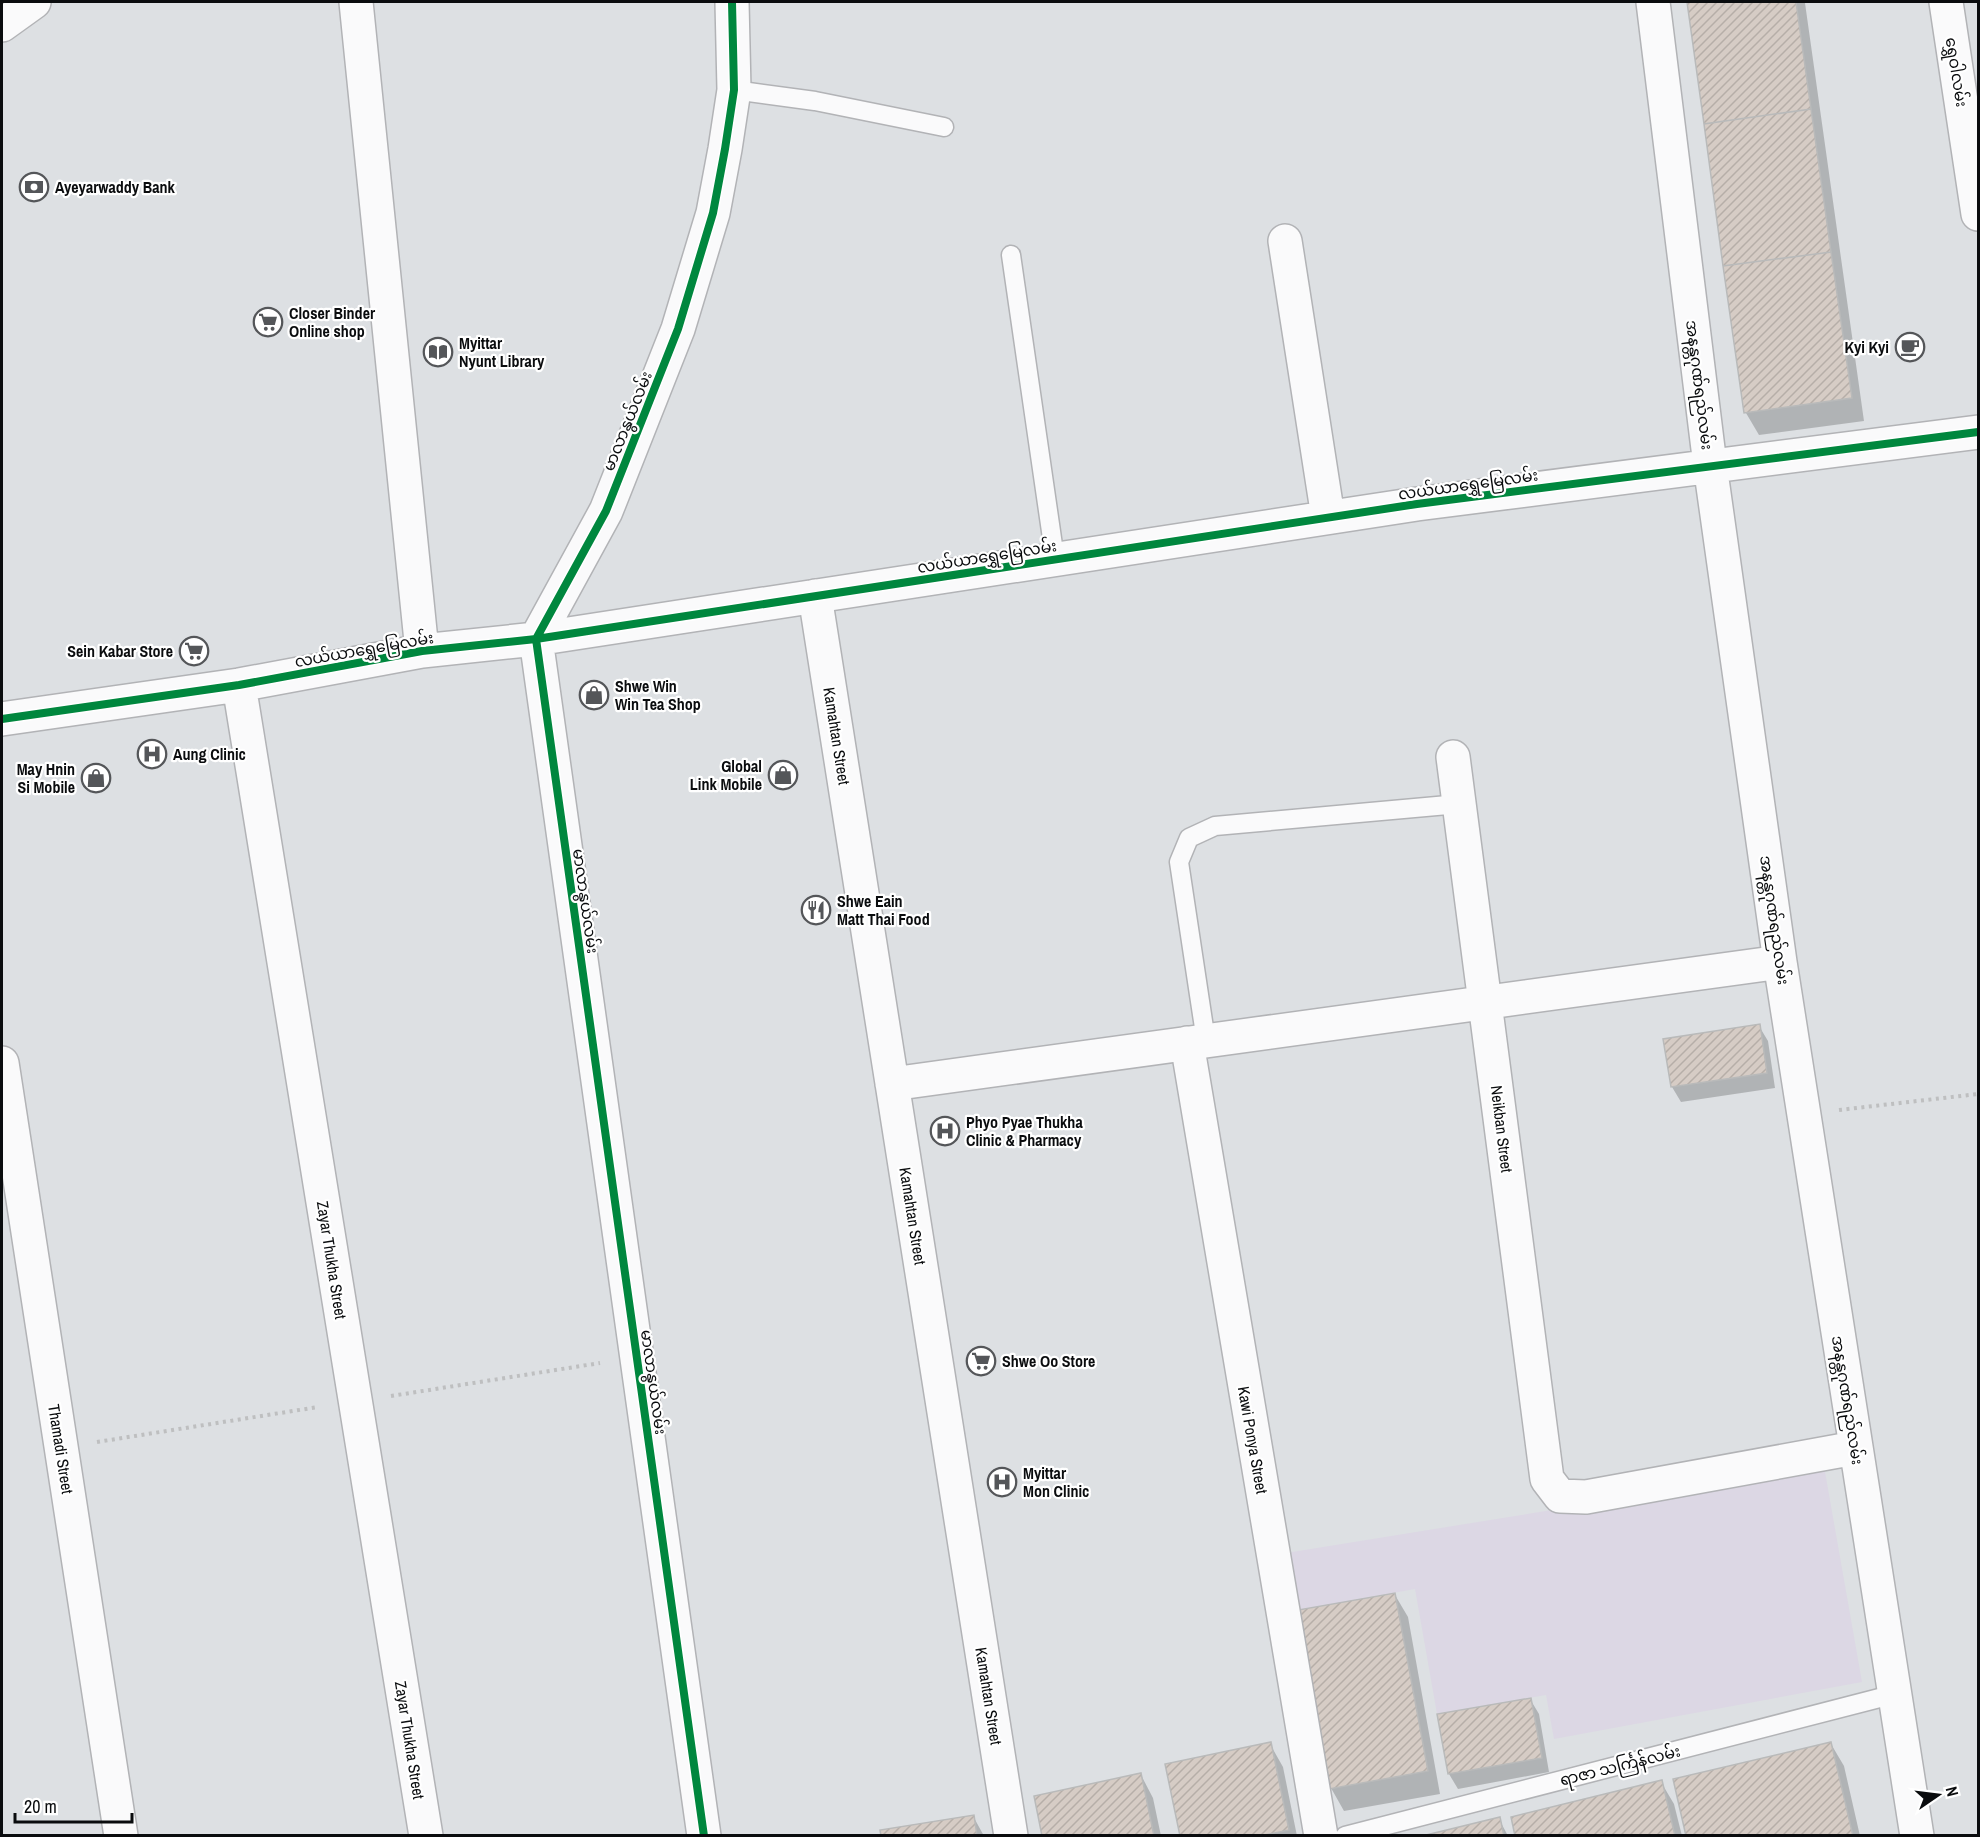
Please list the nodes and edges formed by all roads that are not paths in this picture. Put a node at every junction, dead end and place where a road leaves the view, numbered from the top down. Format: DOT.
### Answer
graph roads {
  1 [pos="34,2"];
  2 [pos="356,2"];
  3 [pos="732,2"];
  4 [pos="1653,2"];
  5 [pos="1946,2"];
  6 [pos="2,25"];
  7 [pos="734,90"];
  8 [pos="944,127"];
  9 [pos="1978,214"];
  10 [pos="1285,241"];
  11 [pos="1011,255"];
  12 [pos="1978,432"];
  13 [pos="1710,465"];
  14 [pos="1328,517"];
  15 [pos="1055,560"];
  16 [pos="815,596"];
  17 [pos="536,639"];
  18 [pos="422,651"];
  19 [pos="239,685"];
  20 [pos="2,719"];
  21 [pos="1453,758"];
  22 [pos="1459,804"];
  23 [pos="1780,962"];
  24 [pos="1485,1002"];
  25 [pos="1196,1042"];
  26 [pos="2,1063"];
  27 [pos="892,1084"];
  28 [pos="1855,1448"];
  29 [pos="1895,1694"];
  30 [pos="122,1836"];
  31 [pos="426,1836"];
  32 [pos="704,1836"];
  33 [pos="1011,1836"];
  34 [pos="1321,1836"];
  35 [pos="1345,1836"];
  36 [pos="1917,1836"];
  1 -- 6 [label="street"];
  2 -- 18 [label="street"];
  3 -- 7 [label="street, မာလာနွယ်လမ်း"];
  4 -- 13 [label="street, အနန္တဂုဏ်ရည်လမ်း"];
  5 -- 9 [label="street, ရွှေဝါလမ်း"];
  7 -- 8 [label="lane"];
  7 -- 17 [label="street, မာလာနွယ်လမ်း"];
  10 -- 14 [label="street"];
  11 -- 15 [label="lane"];
  12 -- 13 [label="street, လယ်ယာရွှေမြေလမ်း"];
  13 -- 14 [label="street, လယ်ယာရွှေမြေလမ်း"];
  13 -- 23 [label="street, အနန္တဂုဏ်ရည်လမ်း"];
  14 -- 15 [label="street, လယ်ယာရွှေမြေလမ်း"];
  15 -- 16 [label="street, လယ်ယာရွှေမြေလမ်း"];
  16 -- 17 [label="street, လယ်ယာရွှေမြေလမ်း"];
  16 -- 27 [label="street, Kamahtan Street"];
  17 -- 18 [label="street, လယ်ယာရွှေမြေလမ်း"];
  17 -- 32 [label="street, မာလာနွယ်လမ်း"];
  18 -- 19 [label="street, လယ်ယာရွှေမြေလမ်း"];
  19 -- 20 [label="street, လယ်ယာရွှေမြေလမ်း"];
  19 -- 31 [label="street, Zayar Thukha Street"];
  21 -- 22 [label="street, Neikban Street"];
  22 -- 24 [label="street, Neikban Street"];
  22 -- 25 [label="lane"];
  23 -- 24 [label="street"];
  23 -- 28 [label="street, အနန္တဂုဏ်ရည်လမ်း"];
  24 -- 25 [label="street"];
  24 -- 28 [label="street, Neikban Street"];
  25 -- 27 [label="street"];
  25 -- 34 [label="street, Kawi Ponya Street"];
  26 -- 30 [label="street, Thamadi Street"];
  27 -- 33 [label="street, Kamahtan Street"];
  28 -- 29 [label="street, အနန္တဂုဏ်ရည်လမ်း"];
  29 -- 35 [label="lane, ရာဇာ သင်္ကြန်လမ်း"];
  29 -- 36 [label="street, အနန္တဂုဏ်ရည်လမ်း"];
}
